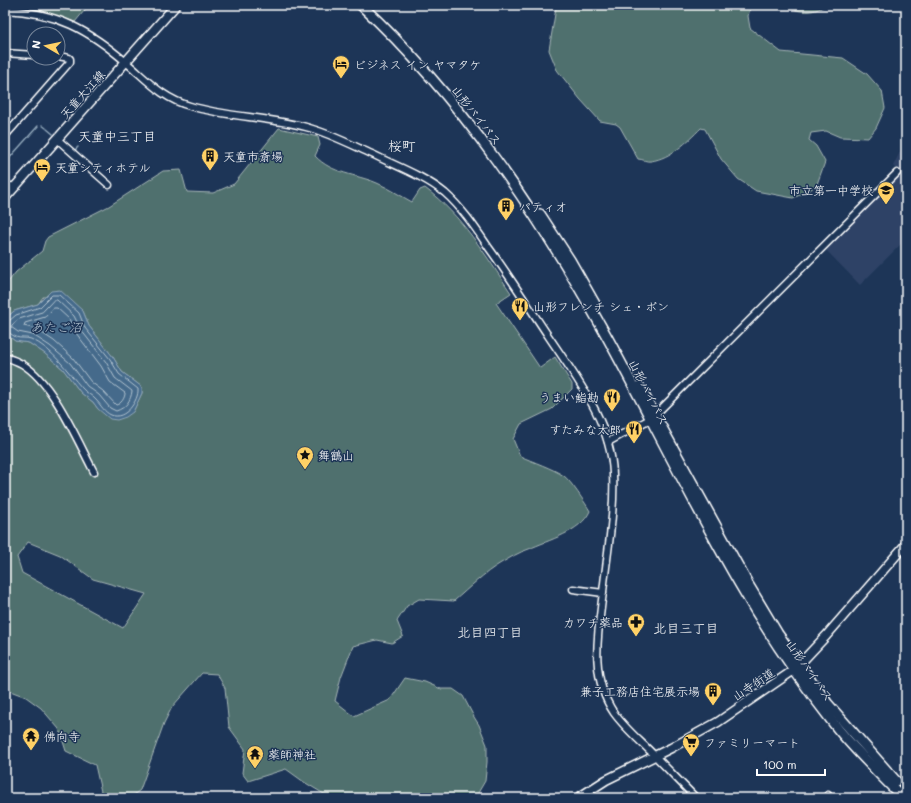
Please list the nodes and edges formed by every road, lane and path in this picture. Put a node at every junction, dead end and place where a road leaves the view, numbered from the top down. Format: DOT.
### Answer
graph roads {
  1 [pos="176,5"];
  2 [pos="361,5"];
  3 [pos="368,5"];
  4 [pos="18,8"];
  5 [pos="5,10"];
  6 [pos="5,53"];
  7 [pos="26,54"];
  8 [pos="66,57"];
  9 [pos="126,62"];
  10 [pos="66,66"];
  11 [pos="66,66"];
  12 [pos="5,136"];
  13 [pos="57,139"];
  14 [pos="896,173"];
  15 [pos="5,184"];
  16 [pos="109,185"];
  17 [pos="15,187"];
  18 [pos="5,198"];
  19 [pos="5,357"];
  20 [pos="652,417"];
  21 [pos="608,442"];
  22 [pos="94,472"];
  23 [pos="906,544"];
  24 [pos="573,589"];
  25 [pos="603,593"];
  26 [pos="797,667"];
  27 [pos="655,756"];
  28 [pos="906,792"];
  29 [pos="578,798"];
  30 [pos="696,798"];
  31 [pos="903,798"];
  1 -- 9 [label="main road, 天童大江線"];
  2 -- 20 [label="highway, 山形バイパス"];
  3 -- 20 [label="highway, 山形バイパス"];
  4 -- 5 [label="street"];
  4 -- 9 [label="street"];
  6 -- 7 [label="street"];
  8 -- 10 [label="street"];
  9 -- 13 [label="main road, 天童大江線"];
  9 -- 21 [label="street"];
  11 -- 12 [label="street"];
  13 -- 16 [label="street"];
  13 -- 17 [label="main road, 天童大江線"];
  14 -- 20 [label="street"];
  15 -- 17 [label="street"];
  17 -- 18 [label="main road, 天童大江線"];
  19 -- 22 [label="street"];
  20 -- 21 [label="street"];
  20 -- 26 [label="highway, 山形バイパス"];
  21 -- 25 [label="street"];
  23 -- 26 [label="main road, 山寺街道"];
  24 -- 25 [label="street"];
  25 -- 27 [label="street"];
  26 -- 27 [label="main road, 山寺街道"];
  26 -- 28 [label="highway, 山形バイパス"];
  26 -- 31 [label="highway, 山形バイパス"];
  27 -- 29 [label="main road, 山寺街道"];
  27 -- 30 [label="street"];
}
